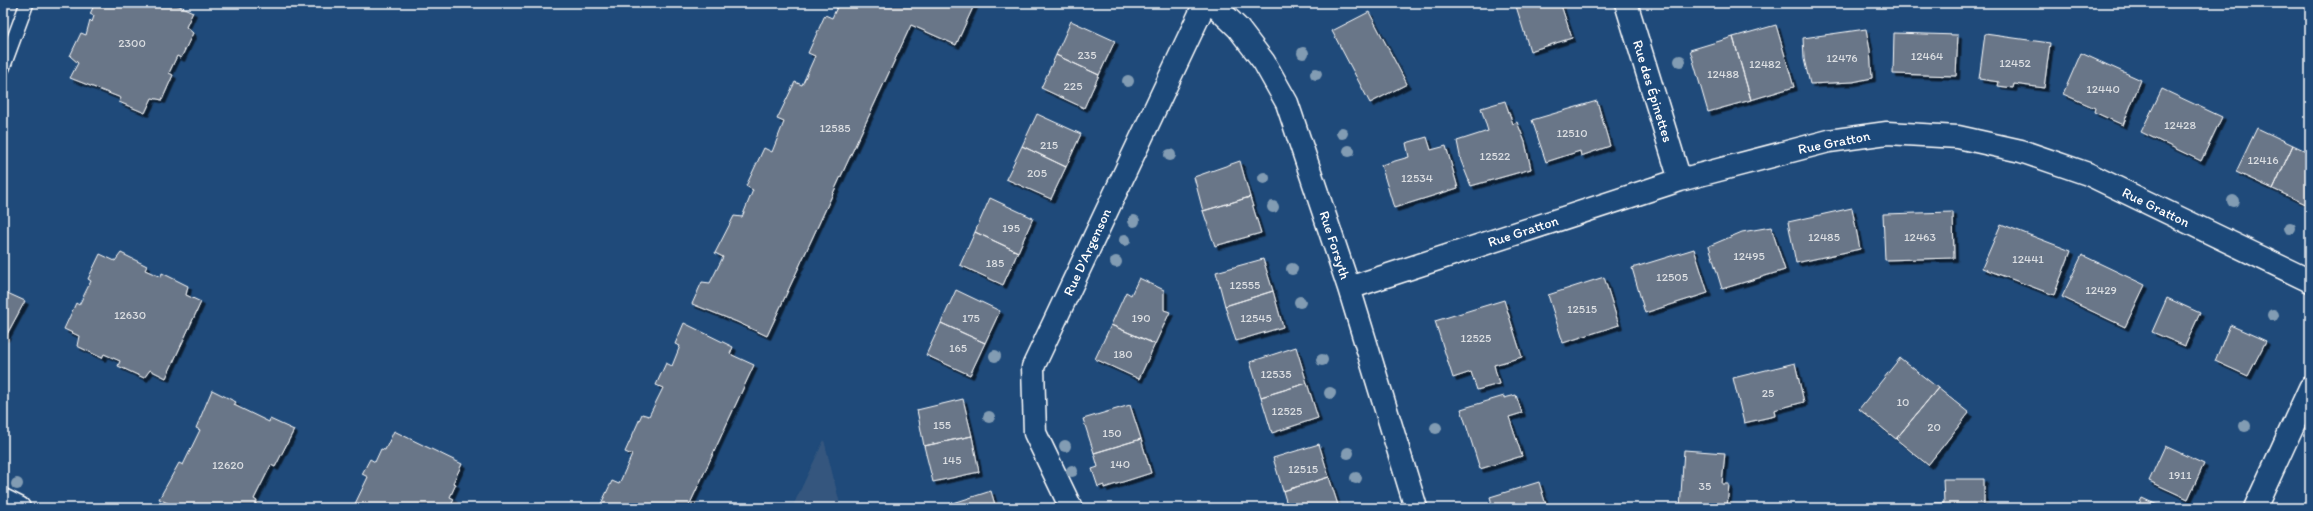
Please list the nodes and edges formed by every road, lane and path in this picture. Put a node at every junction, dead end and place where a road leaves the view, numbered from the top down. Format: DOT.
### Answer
graph roads {
  1 [pos="27,3"];
  2 [pos="1205,3"];
  3 [pos="1212,3"];
  4 [pos="1626,3"];
  5 [pos="3,68"];
  6 [pos="1680,180"];
  7 [pos="2310,281"];
  8 [pos="1349,288"];
  9 [pos="2310,388"];
  10 [pos="3,500"];
  11 [pos="19,508"];
  12 [pos="1071,508"];
  13 [pos="1416,508"];
  14 [pos="2255,508"];
  1 -- 5 [label="lane"];
  2 -- 12 [label="street, Rue D'Argenson"];
  3 -- 8 [label="street, Rue Forsyth"];
  4 -- 6 [label="street, Rue des Épinettes"];
  6 -- 7 [label="street, Rue Gratton"];
  6 -- 8 [label="street, Rue Gratton"];
  8 -- 13 [label="street, Rue Forsyth"];
  9 -- 14 [label="street"];
  10 -- 11 [label="street"];
}
